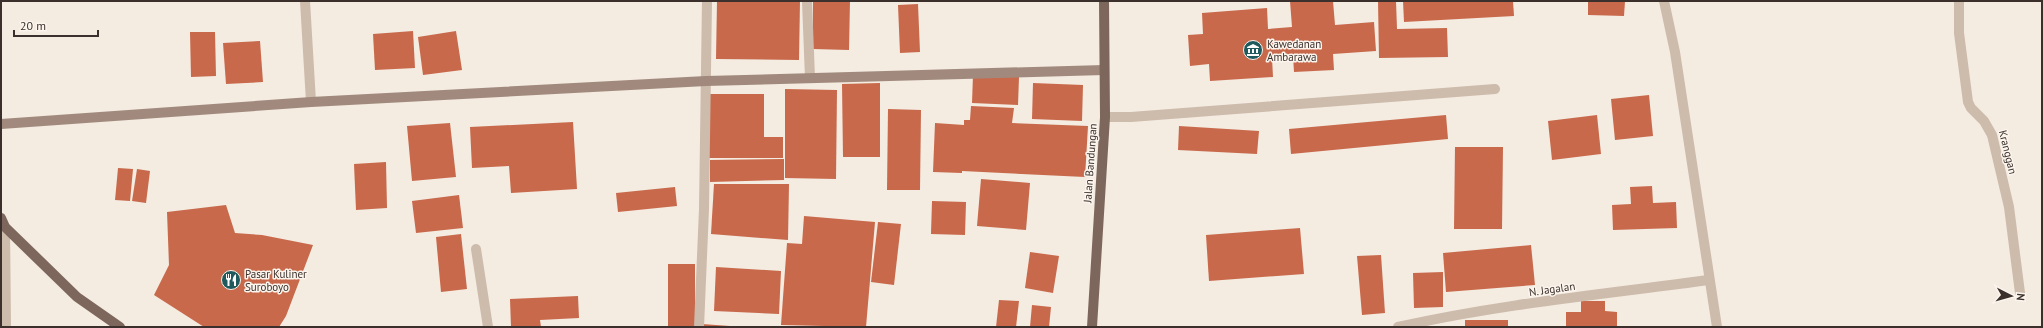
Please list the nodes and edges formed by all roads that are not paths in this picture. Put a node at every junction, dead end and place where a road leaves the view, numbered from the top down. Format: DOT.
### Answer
graph roads {
  1 [pos="305,1"];
  2 [pos="707,1"];
  3 [pos="807,1"];
  4 [pos="1104,1"];
  5 [pos="1664,1"];
  6 [pos="1959,1"];
  7 [pos="1104,70"];
  8 [pos="810,78"];
  9 [pos="706,81"];
  10 [pos="1494,89"];
  11 [pos="311,102"];
  12 [pos="1105,117"];
  13 [pos="1,124"];
  14 [pos="3,223"];
  15 [pos="476,249"];
  16 [pos="1709,280"];
  17 [pos="2020,293"];
  18 [pos="6,327"];
  19 [pos="120,327"];
  20 [pos="488,327"];
  21 [pos="698,327"];
  22 [pos="1092,327"];
  23 [pos="1398,327"];
  24 [pos="1717,327"];
  1 -- 11 [label="street"];
  2 -- 9 [label="street"];
  3 -- 8 [label="street"];
  4 -- 7 [label="main road, Jalan Bandungan"];
  5 -- 16 [label="street"];
  6 -- 17 [label="street, Kranggan"];
  7 -- 8 [label="main road"];
  7 -- 12 [label="main road, Jalan Bandungan"];
  8 -- 9 [label="main road"];
  9 -- 11 [label="main road"];
  9 -- 21 [label="street"];
  10 -- 12 [label="street"];
  11 -- 13 [label="main road"];
  12 -- 22 [label="main road, Jalan Bandungan"];
  14 -- 18 [label="street"];
  14 -- 19 [label="main road"];
  15 -- 20 [label="street"];
  16 -- 23 [label="street, N. Jagalan"];
  16 -- 24 [label="street"];
}
